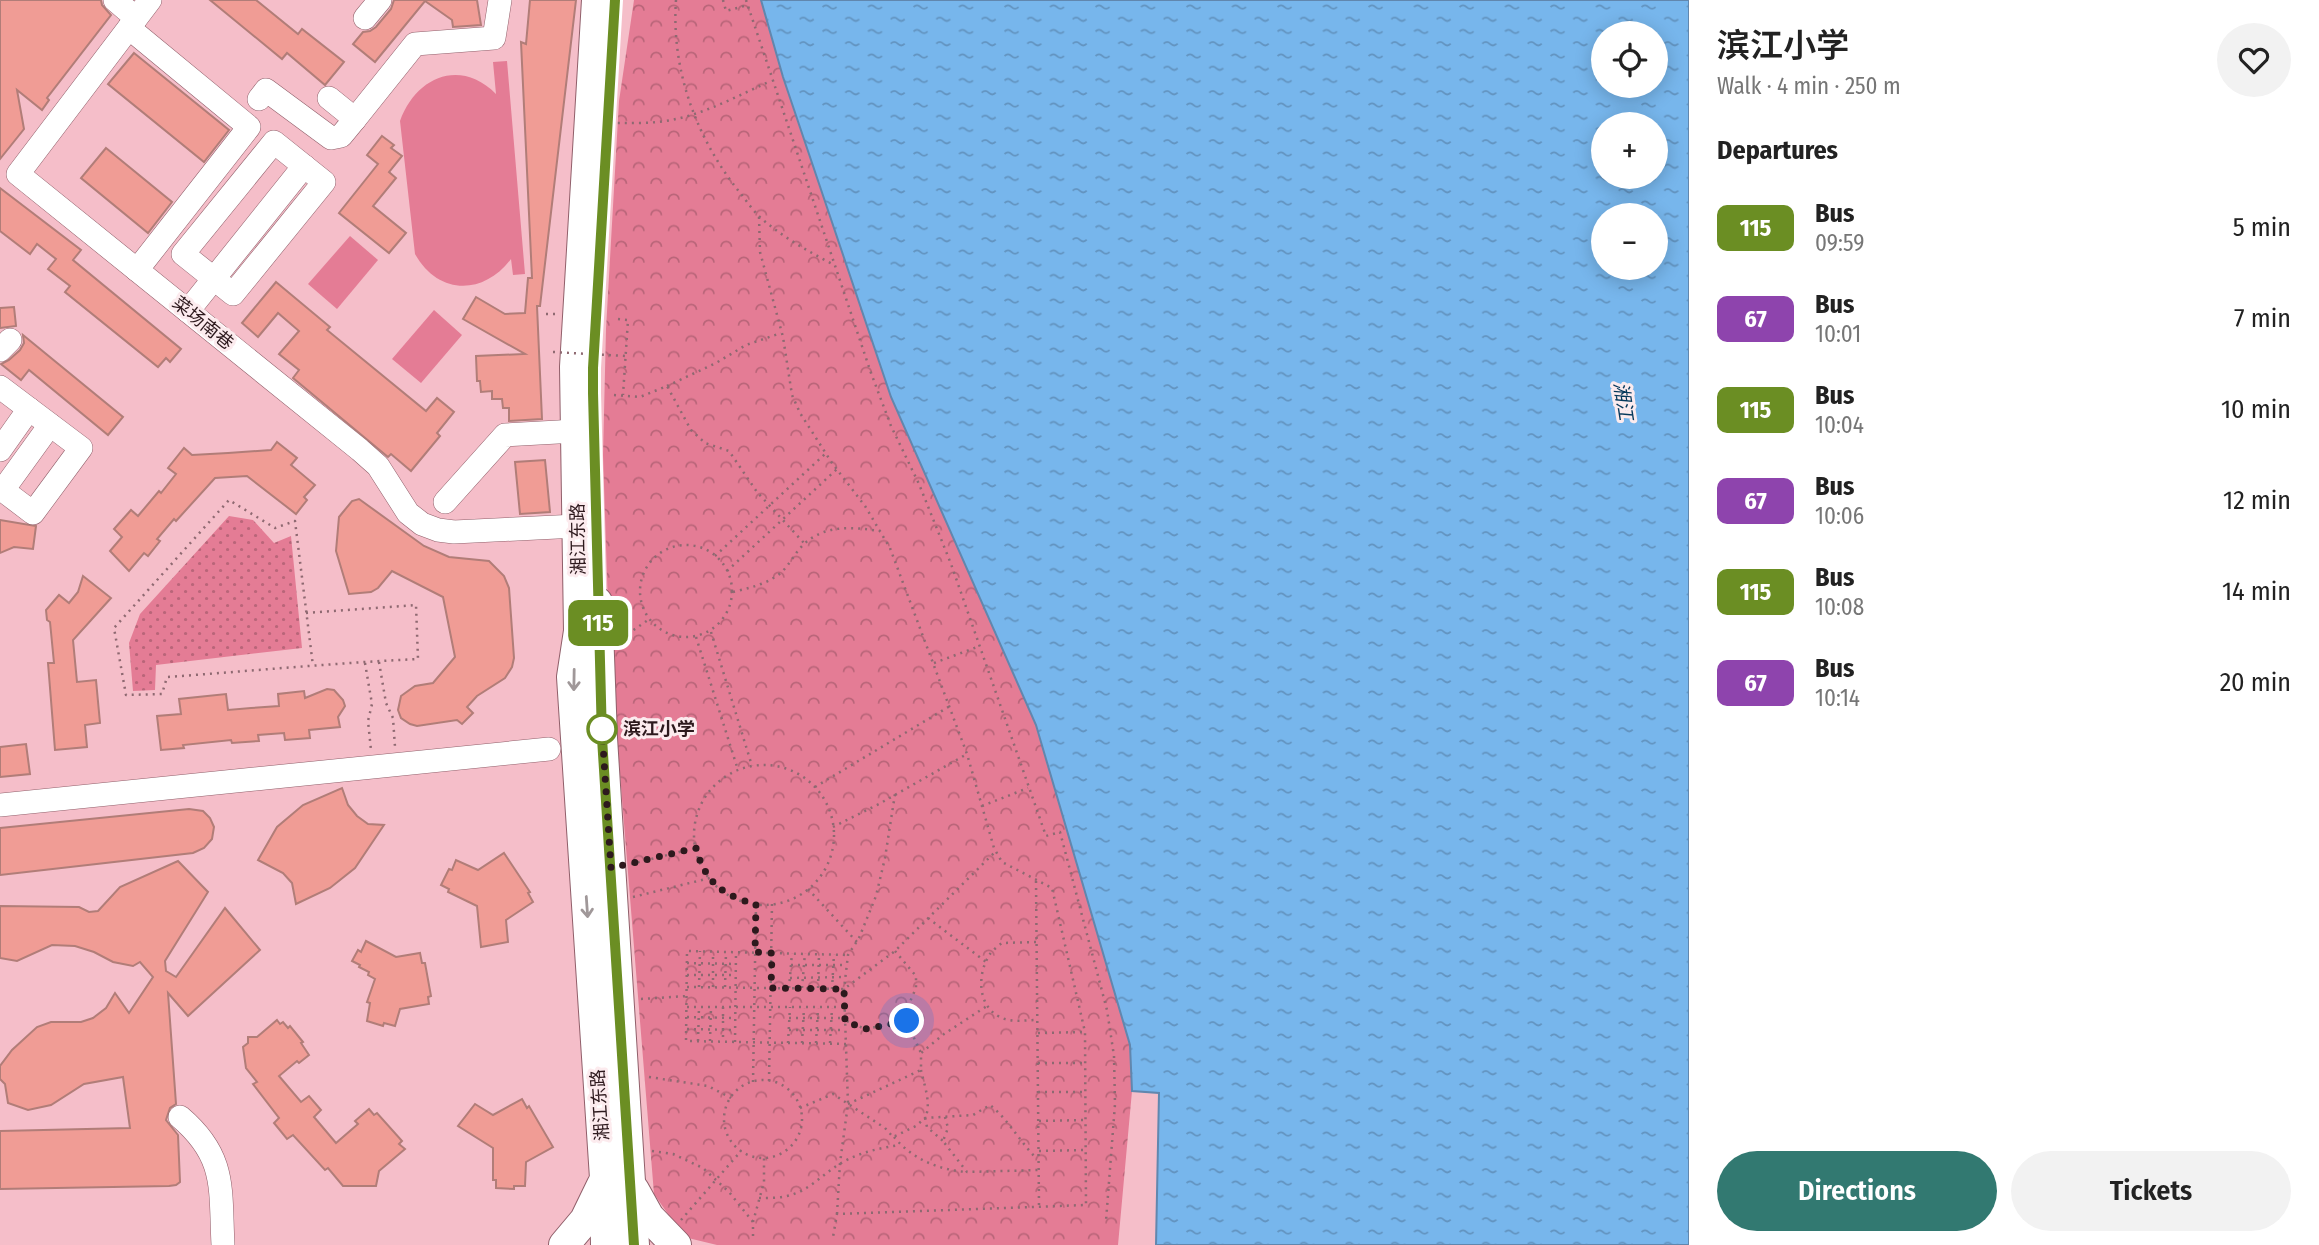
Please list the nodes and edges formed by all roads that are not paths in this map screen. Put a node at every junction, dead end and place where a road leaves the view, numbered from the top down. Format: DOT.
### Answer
graph roads {
  1 [pos="115,0"];
  2 [pos="380,0"];
  3 [pos="500,0"];
  4 [pos="597,0"];
  5 [pos="615,0"];
  6 [pos="138,15"];
  7 [pos="365,18"];
  8 [pos="328,98"];
  9 [pos="259,99"];
  10 [pos="355,119"];
  11 [pos="9,175"];
  12 [pos="137,270"];
  13 [pos="214,278"];
  14 [pos="188,311"];
  15 [pos="0,387"];
  16 [pos="29,409"];
  17 [pos="50,425"];
  18 [pos="576,431"];
  19 [pos="0,450"];
  20 [pos="1,489"];
  21 [pos="445,502"];
  22 [pos="577,526"];
  23 [pos="549,749"];
  24 [pos="0,805"];
  25 [pos="180,1117"];
  26 [pos="620,1137"];
  27 [pos="618,1182"];
  28 [pos="676,1235"];
  29 [pos="223,1245"];
  30 [pos="565,1245"];
  31 [pos="606,1245"];
  32 [pos="634,1245"];
  1 -- 6 [label="street"];
  2 -- 7 [label="street"];
  3 -- 10 [label="street"];
  4 -- 18 [label="main road, 湘江东路"];
  5 -- 26 [label="main road, 湘江东路"];
  6 -- 11 [label="street, 菜场南巷"];
  6 -- 12 [label="street"];
  8 -- 10 [label="street"];
  9 -- 10 [label="street"];
  11 -- 12 [label="street, 菜场南巷"];
  12 -- 14 [label="street, 菜场南巷"];
  13 -- 13 [label="street"];
  13 -- 14 [label="street"];
  14 -- 22 [label="street, 菜场南巷"];
  15 -- 16 [label="street"];
  16 -- 17 [label="street"];
  16 -- 19 [label="street"];
  17 -- 20 [label="street"];
  17 -- 20 [label="street"];
  18 -- 21 [label="street"];
  18 -- 22 [label="main road, 湘江东路"];
  22 -- 26 [label="main road, 湘江东路, one-way"];
  23 -- 24 [label="street"];
  25 -- 29 [label="street"];
  26 -- 27 [label="main road, 湘江东路"];
  27 -- 28 [label="main road"];
  27 -- 30 [label="main road"];
  27 -- 31 [label="main road, 湘江东路"];
  27 -- 32 [label="main road, 湘江东路"];
}
